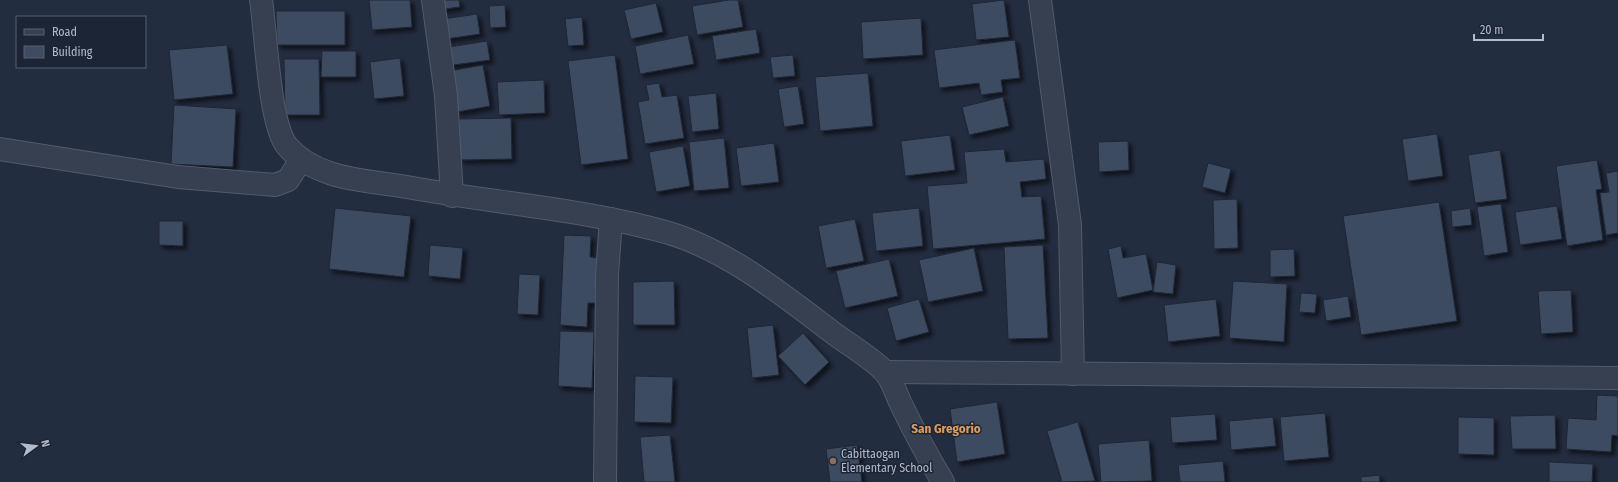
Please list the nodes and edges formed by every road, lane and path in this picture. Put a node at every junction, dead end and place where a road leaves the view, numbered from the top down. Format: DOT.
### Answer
graph roads {
  1 [pos="261,0"];
  2 [pos="433,0"];
  3 [pos="1040,0"];
  4 [pos="0,148"];
  5 [pos="301,160"];
  6 [pos="452,196"];
  7 [pos="611,219"];
  8 [pos="886,372"];
  9 [pos="1073,374"];
  10 [pos="1618,378"];
  11 [pos="605,482"];
  12 [pos="943,482"];
  1 -- 5 [label="street"];
  2 -- 6 [label="street"];
  3 -- 9 [label="street"];
  4 -- 5 [label="street"];
  5 -- 6 [label="street"];
  6 -- 7 [label="street"];
  7 -- 8 [label="street"];
  7 -- 11 [label="street"];
  8 -- 9 [label="street"];
  8 -- 12 [label="street"];
  9 -- 10 [label="street"];
}
